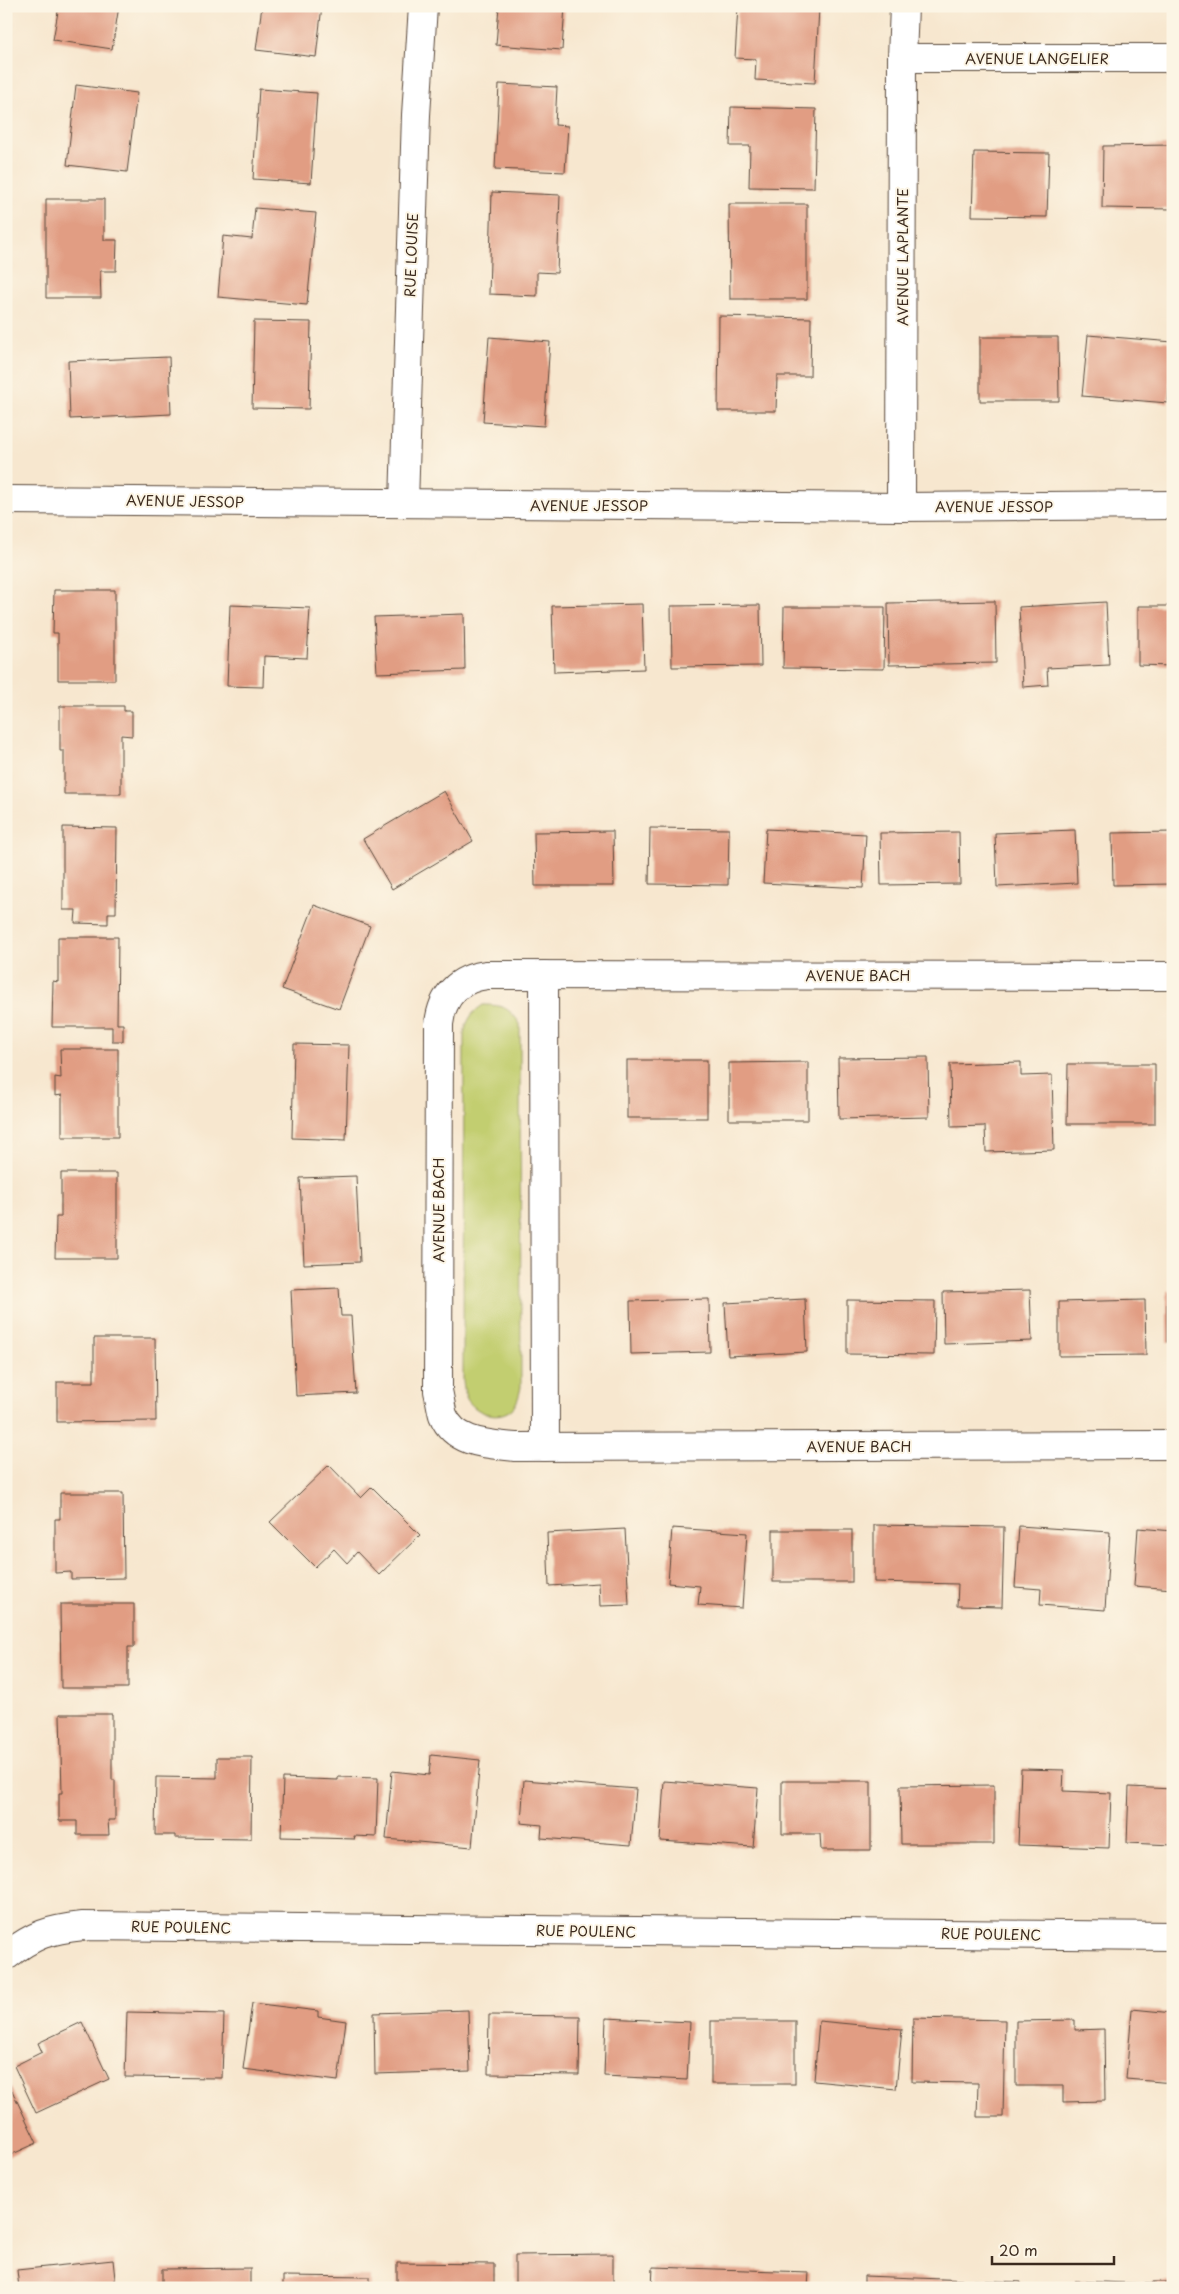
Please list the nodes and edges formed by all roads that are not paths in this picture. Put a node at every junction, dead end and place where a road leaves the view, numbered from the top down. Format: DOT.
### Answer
graph roads {
  1 [pos="423,6"];
  2 [pos="904,6"];
  3 [pos="902,58"];
  4 [pos="1173,58"];
  5 [pos="6,500"];
  6 [pos="404,503"];
  7 [pos="1173,505"];
  8 [pos="901,507"];
  9 [pos="544,975"];
  10 [pos="1173,976"];
  11 [pos="1173,1445"];
  12 [pos="545,1447"];
  13 [pos="1173,1936"];
  14 [pos="6,1956"];
  1 -- 6 [label="street, RUE LOUISE"];
  2 -- 3 [label="street, AVENUE LAPLANTE"];
  3 -- 4 [label="street, AVENUE LANGELIER"];
  3 -- 8 [label="street, AVENUE LAPLANTE"];
  5 -- 6 [label="street, AVENUE JESSOP"];
  6 -- 8 [label="street, AVENUE JESSOP"];
  7 -- 8 [label="street, AVENUE JESSOP"];
  9 -- 10 [label="street, AVENUE BACH"];
  9 -- 12 [label="street"];
  9 -- 12 [label="street, AVENUE BACH"];
  11 -- 12 [label="street, AVENUE BACH"];
  13 -- 14 [label="street, RUE POULENC"];
}
